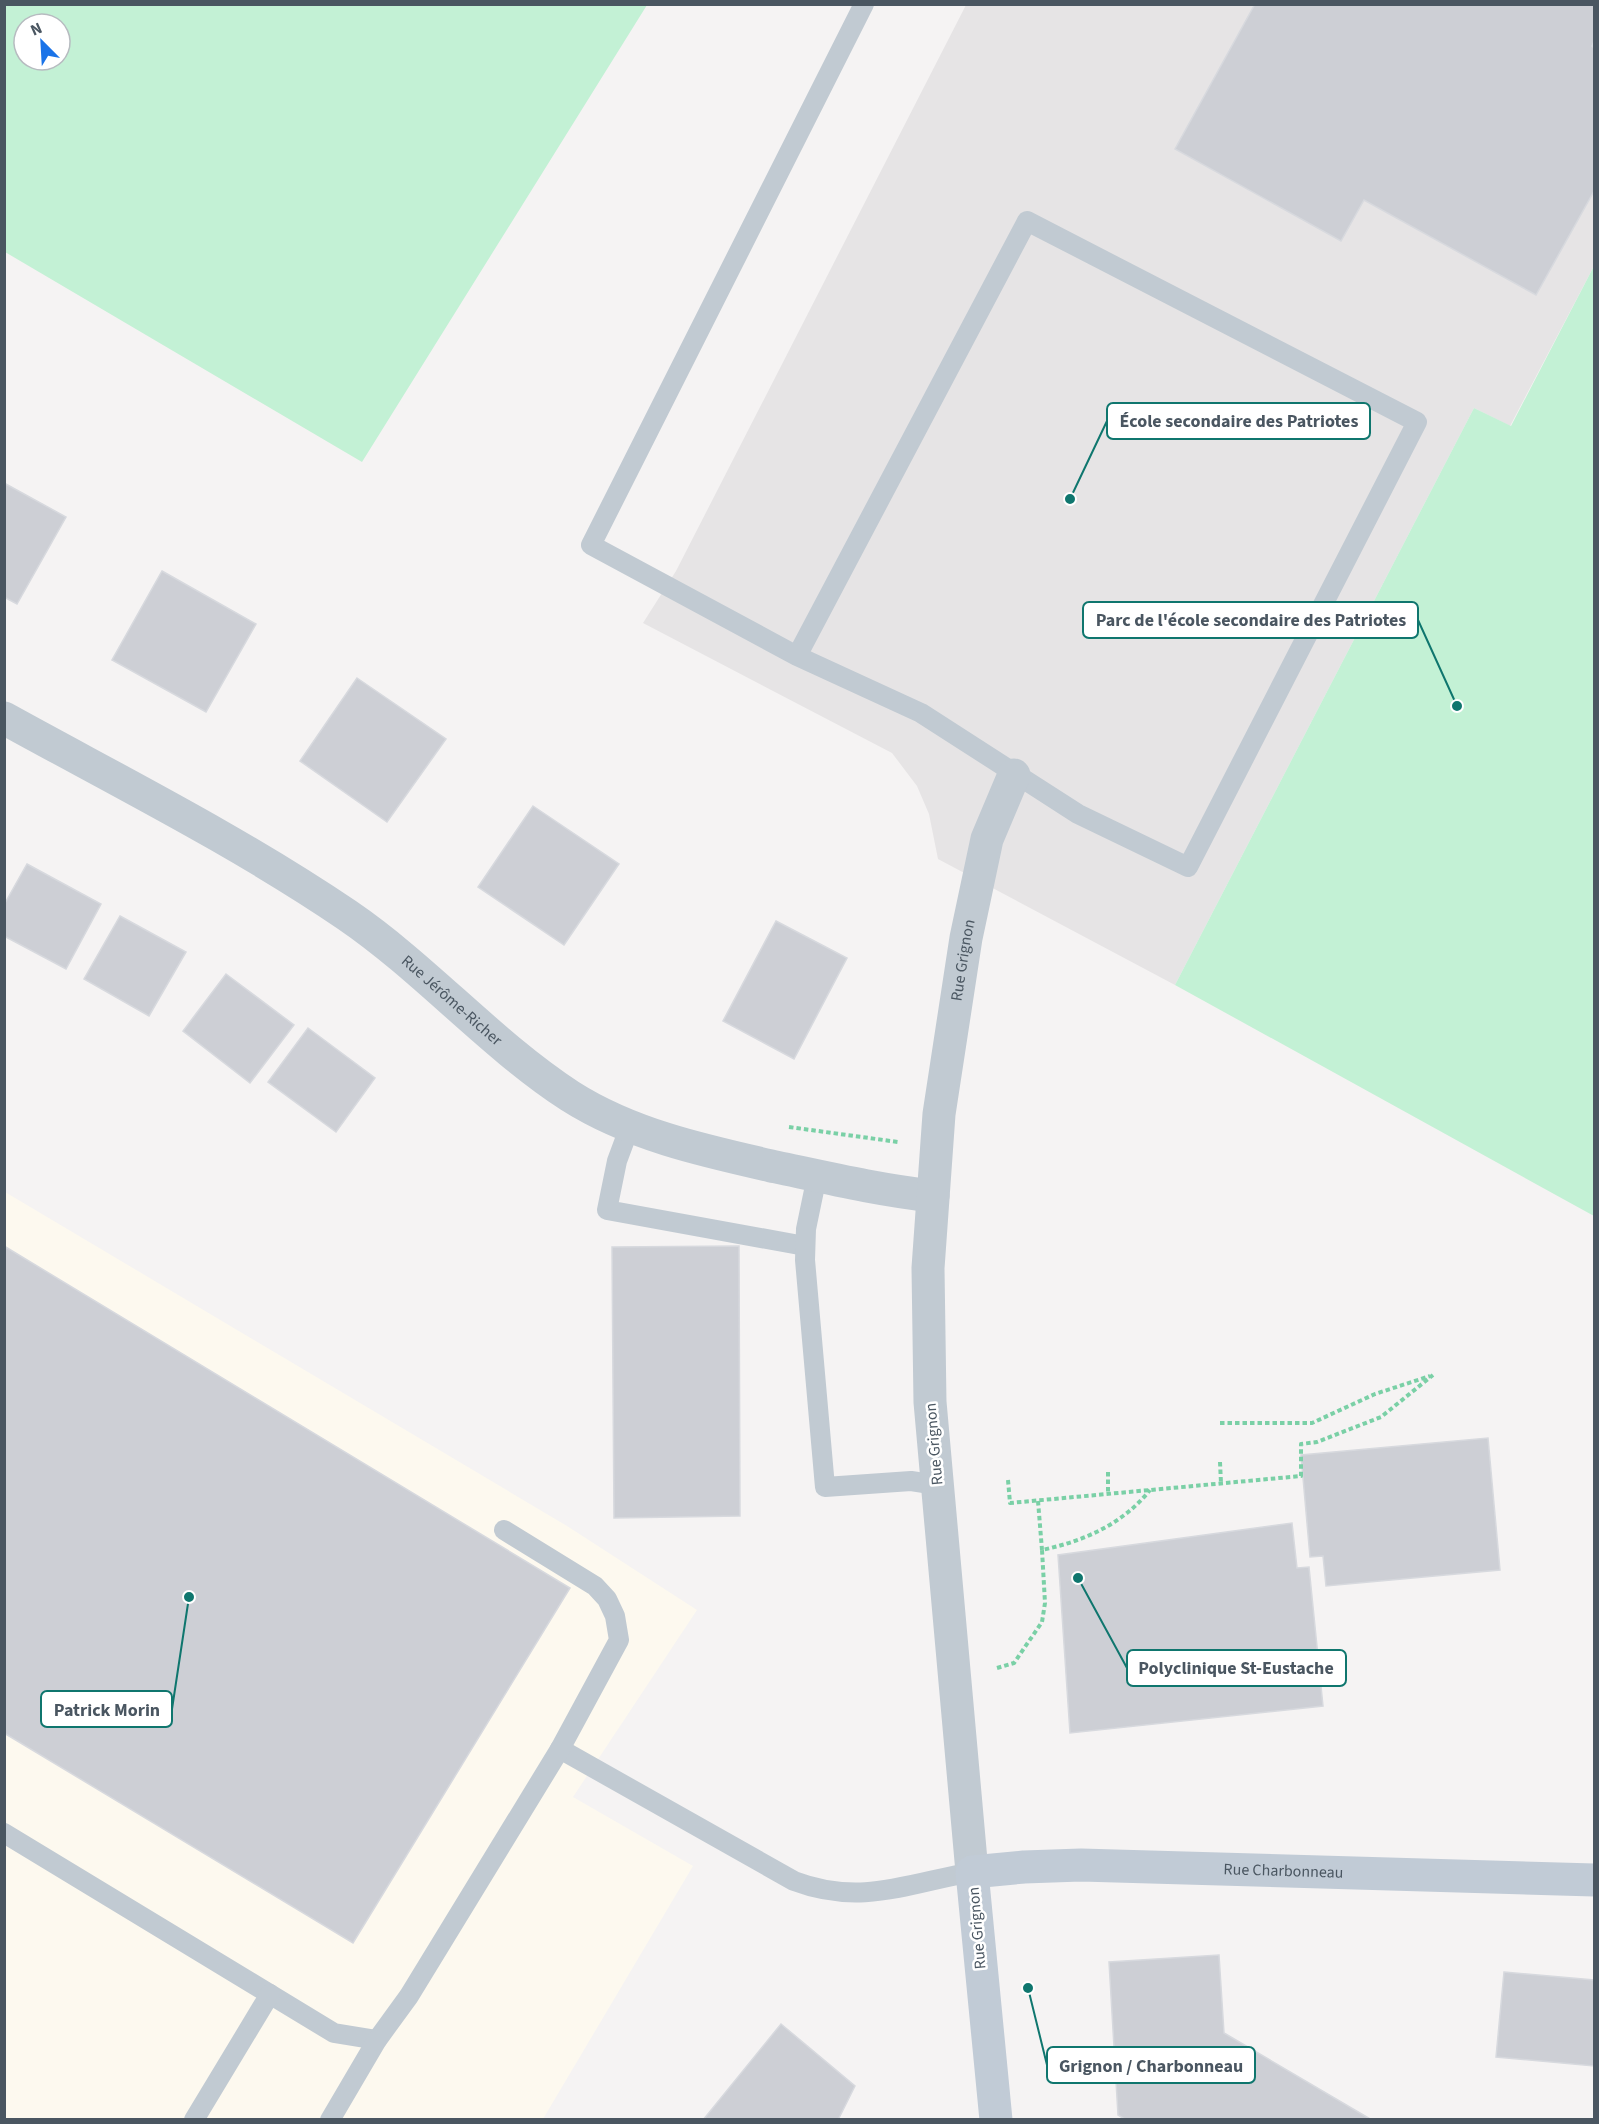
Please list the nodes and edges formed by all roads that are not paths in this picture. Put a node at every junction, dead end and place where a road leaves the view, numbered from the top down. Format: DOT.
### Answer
graph roads {
  1 [pos="864,4"];
  2 [pos="797,656"];
  3 [pos="4,718"];
  4 [pos="1014,775"];
  5 [pos="630,1126"];
  6 [pos="817,1176"];
  7 [pos="933,1196"];
  8 [pos="806,1246"];
  9 [pos="937,1485"];
  10 [pos="504,1530"];
  11 [pos="560,1749"];
  12 [pos="4,1833"];
  13 [pos="972,1872"];
  14 [pos="1594,1880"];
  15 [pos="270,1994"];
  16 [pos="377,2040"];
  17 [pos="194,2120"];
  18 [pos="330,2120"];
  19 [pos="996,2120"];
  1 -- 2 [label="lane"];
  2 -- 4 [label="lane"];
  2 -- 4 [label="lane"];
  3 -- 5 [label="street, Rue Jérôme-Richer"];
  4 -- 7 [label="street, Rue Grignon"];
  5 -- 6 [label="street, Rue Jérôme-Richer"];
  5 -- 8 [label="lane"];
  6 -- 7 [label="street, Rue Jérôme-Richer"];
  6 -- 8 [label="lane"];
  7 -- 9 [label="street, Rue Grignon"];
  8 -- 9 [label="lane"];
  9 -- 13 [label="street, Rue Grignon"];
  10 -- 11 [label="lane"];
  11 -- 13 [label="lane"];
  11 -- 16 [label="lane"];
  12 -- 15 [label="lane"];
  13 -- 14 [label="street, Rue Charbonneau"];
  13 -- 19 [label="street, Rue Grignon"];
  15 -- 16 [label="lane"];
  15 -- 17 [label="lane"];
  16 -- 18 [label="lane"];
}
